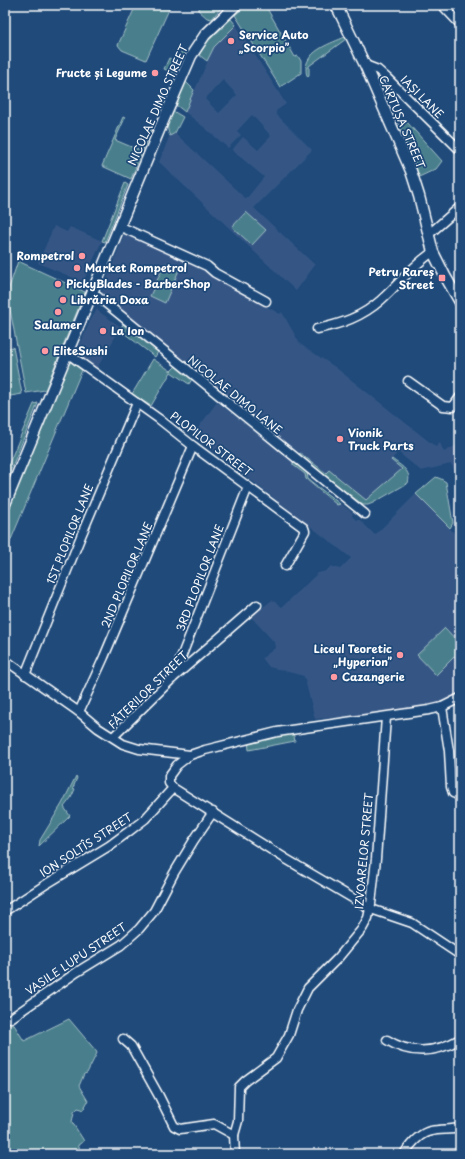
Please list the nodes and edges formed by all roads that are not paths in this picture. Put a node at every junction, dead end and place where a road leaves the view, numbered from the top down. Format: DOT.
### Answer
graph roads {
  1 [pos="236,5"];
  2 [pos="336,5"];
  3 [pos="442,5"];
  4 [pos="460,24"];
  5 [pos="365,65"];
  6 [pos="460,150"];
  7 [pos="460,207"];
  8 [pos="119,226"];
  9 [pos="428,235"];
  10 [pos="433,252"];
  11 [pos="92,292"];
  12 [pos="266,301"];
  13 [pos="460,302"];
  14 [pos="317,329"];
  15 [pos="67,354"];
  16 [pos="408,381"];
  17 [pos="460,397"];
  18 [pos="137,403"];
  19 [pos="193,446"];
  20 [pos="248,487"];
  21 [pos="5,504"];
  22 [pos="365,514"];
  23 [pos="285,566"];
  24 [pos="257,605"];
  25 [pos="5,660"];
  26 [pos="26,675"];
  27 [pos="173,678"];
  28 [pos="460,698"];
  29 [pos="442,707"];
  30 [pos="79,712"];
  31 [pos="386,717"];
  32 [pos="113,738"];
  33 [pos="190,755"];
  34 [pos="172,787"];
  35 [pos="460,796"];
  36 [pos="213,812"];
  37 [pos="371,909"];
  38 [pos="5,911"];
  39 [pos="460,955"];
  40 [pos="11,1018"];
  41 [pos="124,1039"];
  42 [pos="460,1039"];
  43 [pos="387,1040"];
  44 [pos="460,1128"];
  45 [pos="234,1135"];
  46 [pos="235,1154"];
  47 [pos="404,1154"];
  1 -- 8 [label="street, NICOLAE DIMO STREET"];
  2 -- 5 [label="street, CARTUȘA STREET"];
  3 -- 4 [label="street"];
  5 -- 6 [label="street, IAȘI LANE"];
  5 -- 9 [label="street, CARTUȘA STREET"];
  7 -- 9 [label="street"];
  8 -- 11 [label="street, NICOLAE DIMO STREET"];
  8 -- 12 [label="street"];
  9 -- 10 [label="street, CARTUȘA STREET"];
  10 -- 13 [label="street, CARTUȘA STREET"];
  10 -- 14 [label="street"];
  11 -- 15 [label="street, NICOLAE DIMO STREET"];
  11 -- 22 [label="street, NICOLAE DIMO LANE"];
  15 -- 18 [label="street, PLOPILOR STREET"];
  15 -- 21 [label="street, NICOLAE DIMO STREET"];
  16 -- 17 [label="street"];
  18 -- 19 [label="street, PLOPILOR STREET"];
  18 -- 26 [label="street, 1ST PLOPILOR LANE"];
  19 -- 20 [label="street, PLOPILOR STREET"];
  19 -- 30 [label="street, 2ND PLOPILOR LANE"];
  20 -- 23 [label="street, PLOPILOR STREET"];
  20 -- 27 [label="street, 3RD PLOPILOR LANE"];
  24 -- 27 [label="street, FĂTERILOR STREET"];
  25 -- 26 [label="street"];
  26 -- 30 [label="street"];
  27 -- 32 [label="street, FĂTERILOR STREET"];
  28 -- 29 [label="street, FĂTERILOR STREET"];
  29 -- 31 [label="street, FĂTERILOR STREET"];
  29 -- 35 [label="street"];
  30 -- 32 [label="street"];
  31 -- 33 [label="street, FĂTERILOR STREET"];
  31 -- 37 [label="street, IZVOARELOR STREET"];
  32 -- 33 [label="street, FĂTERILOR STREET"];
  33 -- 34 [label="street, FĂTERILOR STREET"];
  34 -- 36 [label="street"];
  34 -- 38 [label="street, ION SOLTÎS STREET"];
  36 -- 37 [label="street"];
  36 -- 40 [label="street, VASILE LUPU STREET"];
  37 -- 39 [label="street"];
  37 -- 45 [label="street, IZVOARELOR STREET"];
  41 -- 45 [label="street"];
  42 -- 43 [label="street"];
  44 -- 47 [label="street"];
  45 -- 46 [label="street, IZVOARELOR STREET"];
}
